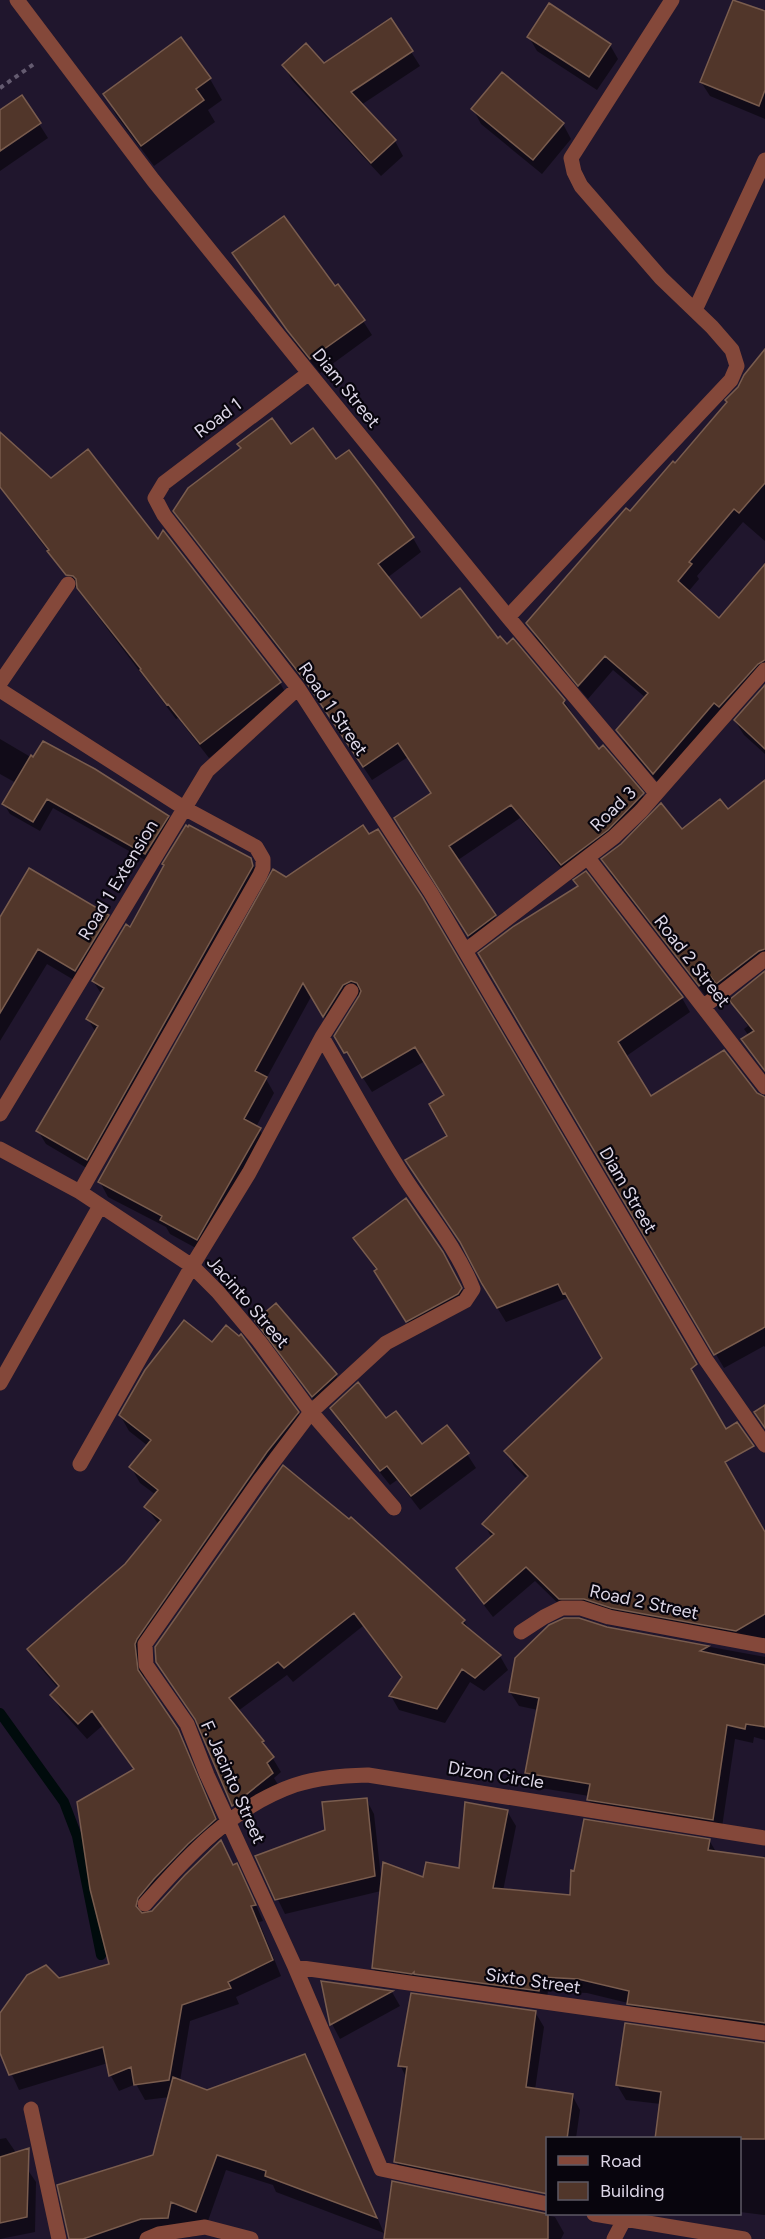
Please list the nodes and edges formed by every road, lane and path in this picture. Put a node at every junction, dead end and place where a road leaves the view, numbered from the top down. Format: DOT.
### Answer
graph roads {
  1 [pos="17,0"];
  2 [pos="672,0"];
  3 [pos="56,49"];
  4 [pos="0,88"];
  5 [pos="765,160"];
  6 [pos="695,310"];
  7 [pos="309,373"];
  8 [pos="155,498"];
  9 [pos="68,584"];
  10 [pos="508,617"];
  11 [pos="765,670"];
  12 [pos="0,683"];
  13 [pos="298,688"];
  14 [pos="0,690"];
  15 [pos="656,793"];
  16 [pos="184,808"];
  17 [pos="588,858"];
  18 [pos="465,951"];
  19 [pos="765,959"];
  20 [pos="351,991"];
  21 [pos="703,1007"];
  22 [pos="322,1037"];
  23 [pos="765,1087"];
  24 [pos="0,1114"];
  25 [pos="0,1149"];
  26 [pos="80,1192"];
  27 [pos="100,1206"];
  28 [pos="192,1266"];
  29 [pos="0,1383"];
  30 [pos="311,1412"];
  31 [pos="765,1444"];
  32 [pos="80,1464"];
  33 [pos="394,1508"];
  34 [pos="521,1632"];
  35 [pos="765,1646"];
  36 [pos="228,1820"];
  37 [pos="765,1838"];
  38 [pos="145,1904"];
  39 [pos="295,1967"];
  40 [pos="765,2033"];
  41 [pos="31,2109"];
  42 [pos="546,2204"];
  43 [pos="599,2215"];
  44 [pos="624,2220"];
  45 [pos="59,2239"];
  46 [pos="147,2239"];
  47 [pos="251,2239"];
  48 [pos="614,2239"];
  49 [pos="744,2239"];
  1 -- 3 [label="street, Diam Street"];
  2 -- 6 [label="street"];
  3 -- 4 [label="path"];
  3 -- 7 [label="street, Diam Street"];
  5 -- 6 [label="street"];
  6 -- 10 [label="street"];
  7 -- 8 [label="street, Road 1"];
  7 -- 10 [label="street, Diam Street"];
  8 -- 13 [label="street, Road 1 Street"];
  9 -- 12 [label="street"];
  10 -- 15 [label="street, Diam Street"];
  11 -- 15 [label="street, Road 3"];
  13 -- 16 [label="street, Road 1 Extension"];
  13 -- 18 [label="street, Road 1 Street"];
  14 -- 16 [label="street"];
  15 -- 17 [label="street, Road 3"];
  16 -- 24 [label="street, Road 1 Extension"];
  16 -- 26 [label="street"];
  17 -- 18 [label="street, Road 3"];
  17 -- 21 [label="street, Road 2 Street"];
  18 -- 31 [label="street, Diam Street"];
  19 -- 21 [label="street"];
  20 -- 22 [label="street"];
  21 -- 23 [label="street, Road 2 Street"];
  22 -- 28 [label="street"];
  22 -- 30 [label="street, F. Jacinto Street"];
  25 -- 26 [label="street, Jacinto Street"];
  26 -- 27 [label="street, Jacinto Street"];
  27 -- 28 [label="street, Jacinto Street"];
  27 -- 29 [label="street"];
  28 -- 30 [label="street, Jacinto Street"];
  28 -- 32 [label="street"];
  30 -- 33 [label="street, Jacinto Street"];
  30 -- 36 [label="street, F. Jacinto Street"];
  34 -- 35 [label="street, Road 2 Street"];
  36 -- 37 [label="street, Dizon Circle"];
  36 -- 38 [label="street, Dizon Circle"];
  36 -- 39 [label="street, F. Jacinto Street"];
  39 -- 40 [label="street, Sixto Street"];
  39 -- 42 [label="street, F. Jacinto Street"];
  41 -- 45 [label="street"];
  43 -- 44 [label="street"];
  44 -- 48 [label="street"];
  44 -- 49 [label="street"];
  46 -- 47 [label="street"];
}
